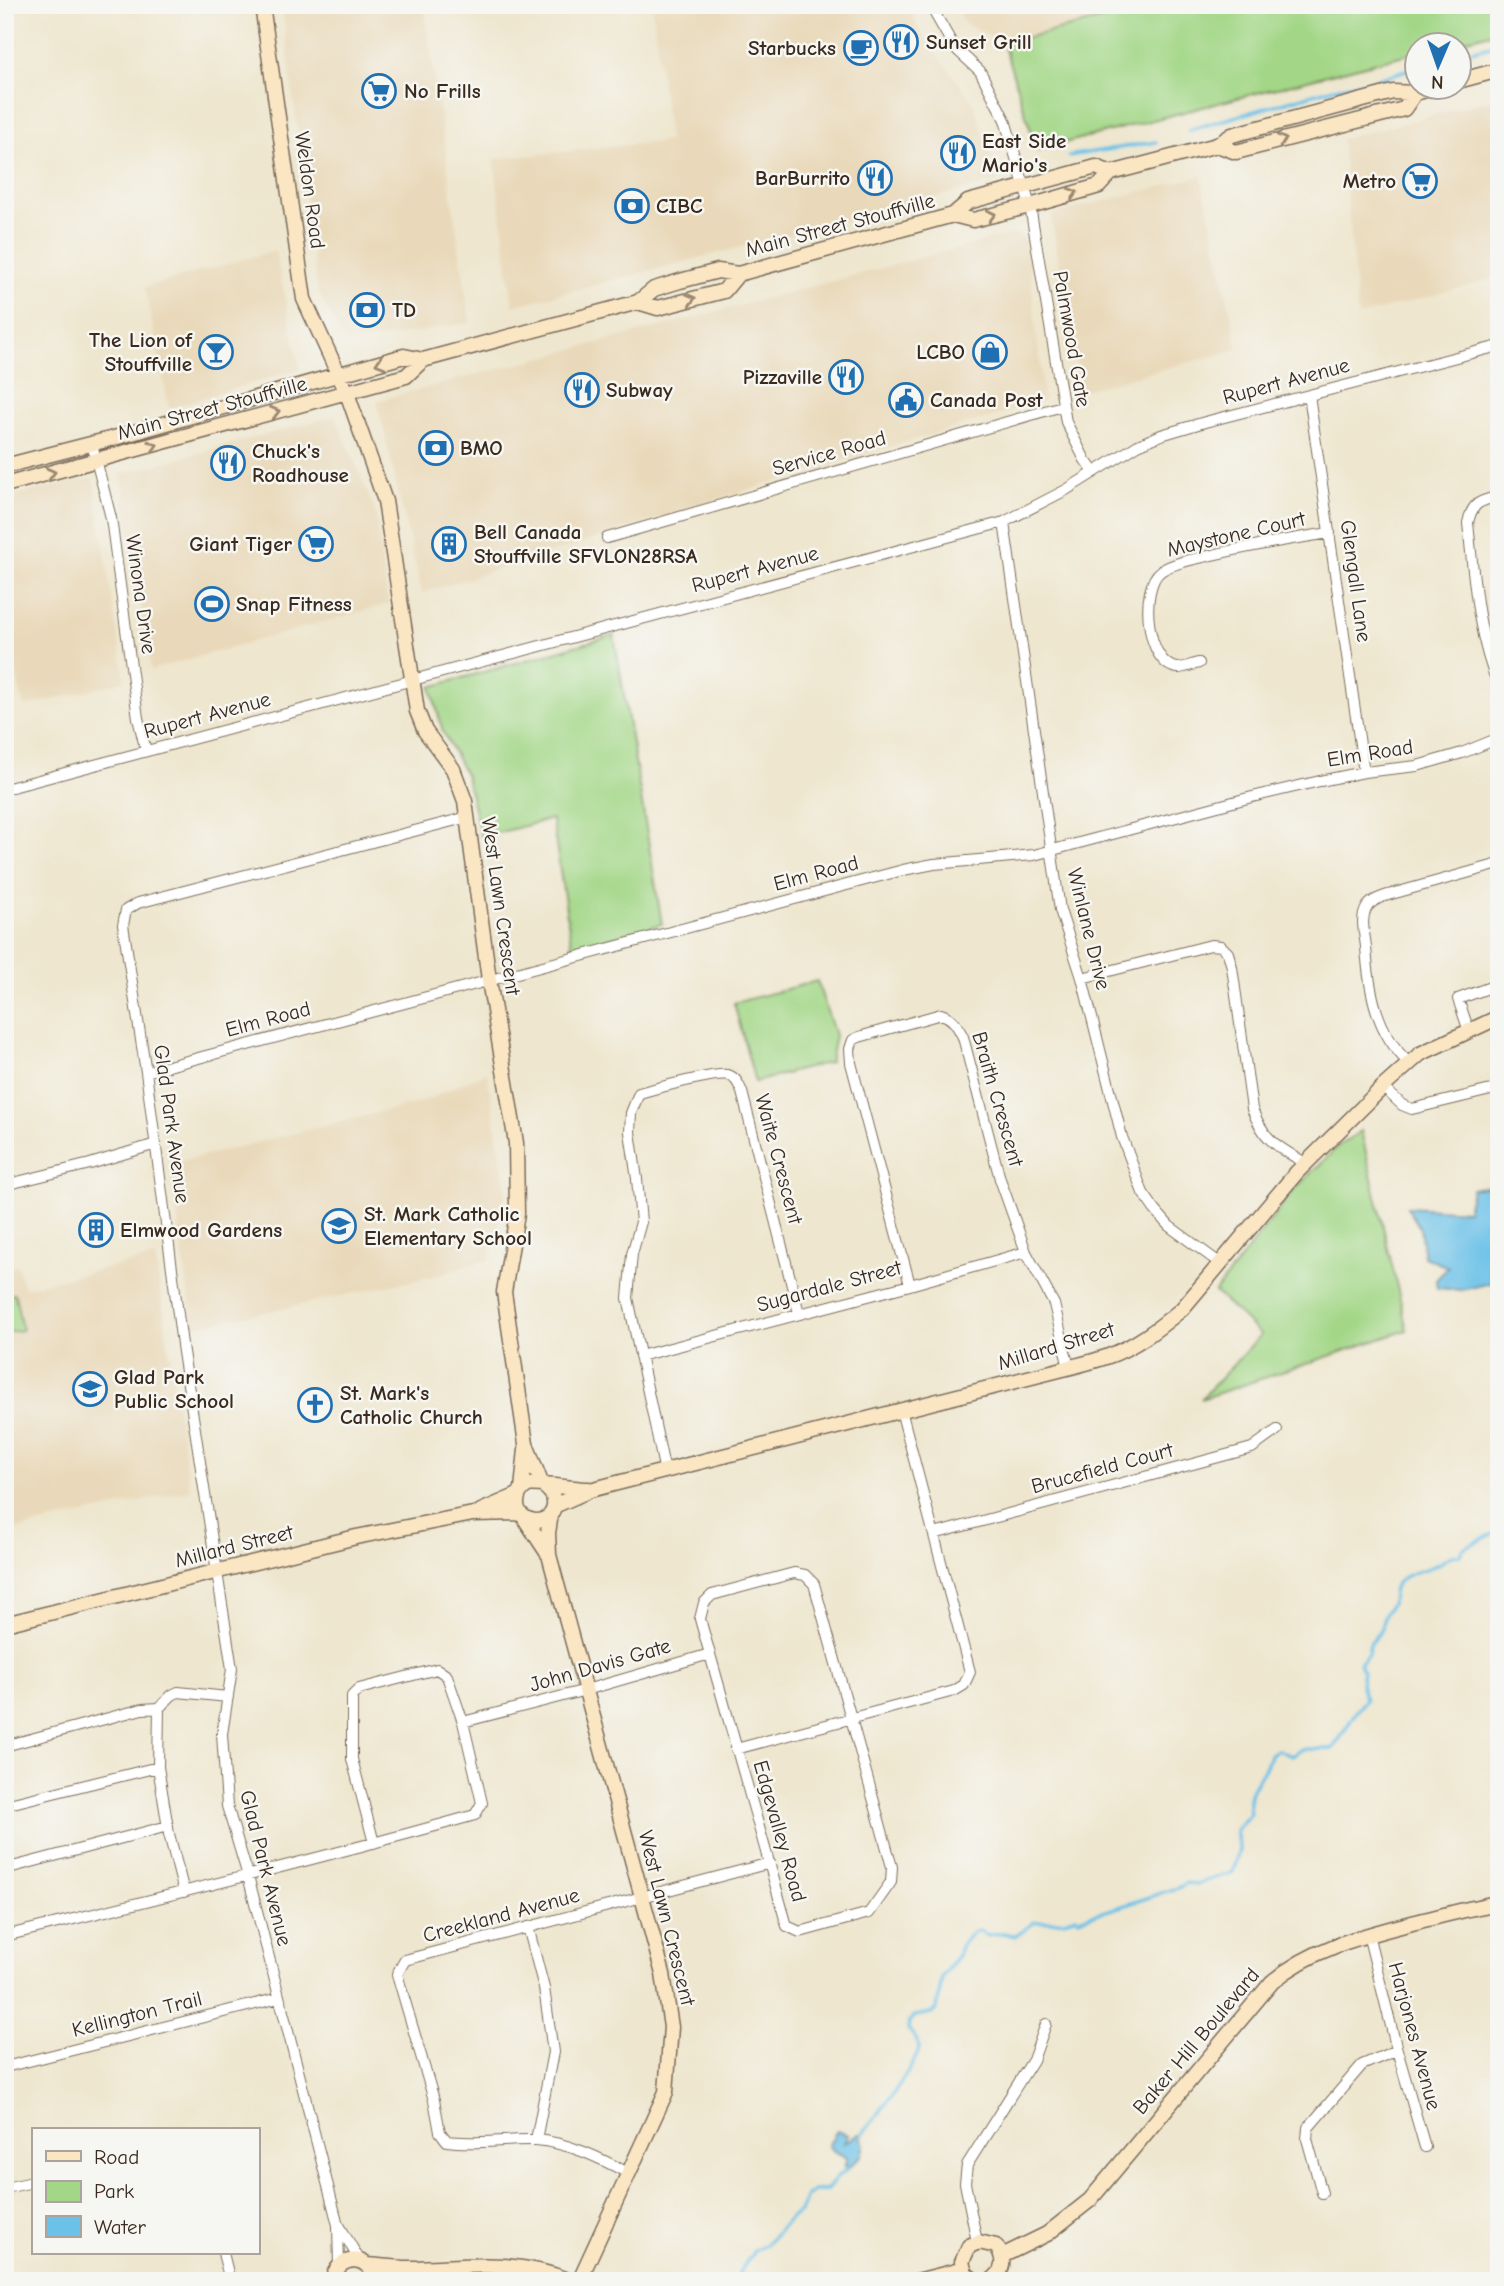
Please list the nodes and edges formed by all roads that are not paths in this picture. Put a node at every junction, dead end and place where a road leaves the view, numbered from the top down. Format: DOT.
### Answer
graph roads {
  1 [pos="262,5"];
  2 [pos="930,5"];
  3 [pos="1499,70"];
  4 [pos="1472,77"];
  5 [pos="1402,92"];
  6 [pos="1111,173"];
  7 [pos="1025,186"];
  8 [pos="1030,206"];
  9 [pos="953,215"];
  10 [pos="738,274"];
  11 [pos="638,302"];
  12 [pos="1499,346"];
  13 [pos="424,360"];
  14 [pos="338,375"];
  15 [pos="346,393"];
  16 [pos="1309,395"];
  17 [pos="1062,405"];
  18 [pos="92,444"];
  19 [pos="96,461"];
  20 [pos="5,466"];
  21 [pos="1094,472"];
  22 [pos="5,485"];
  23 [pos="1499,496"];
  24 [pos="1004,522"];
  25 [pos="1329,533"];
  26 [pos="607,538"];
  27 [pos="1199,663"];
  28 [pos="413,680"];
  29 [pos="1499,687"];
  30 [pos="1499,738"];
  31 [pos="146,751"];
  32 [pos="1364,772"];
  33 [pos="5,789"];
  34 [pos="468,817"];
  35 [pos="1050,851"];
  36 [pos="1499,864"];
  37 [pos="1082,978"];
  38 [pos="489,980"];
  39 [pos="1499,984"];
  40 [pos="1499,1017"];
  41 [pos="1469,1031"];
  42 [pos="1410,1065"];
  43 [pos="146,1072"];
  44 [pos="1384,1087"];
  45 [pos="1499,1088"];
  46 [pos="156,1144"];
  47 [pos="1306,1163"];
  48 [pos="5,1185"];
  49 [pos="1026,1252"];
  50 [pos="1221,1264"];
  51 [pos="910,1285"];
  52 [pos="799,1313"];
  53 [pos="640,1356"];
  54 [pos="1069,1367"];
  55 [pos="901,1410"];
  56 [pos="1276,1430"];
  57 [pos="526,1444"];
  58 [pos="665,1472"];
  59 [pos="543,1486"];
  60 [pos="590,1490"];
  61 [pos="520,1492"];
  62 [pos="552,1510"];
  63 [pos="473,1514"];
  64 [pos="522,1516"];
  65 [pos="934,1534"];
  66 [pos="549,1555"];
  67 [pos="217,1572"];
  68 [pos="5,1624"];
  69 [pos="710,1654"];
  70 [pos="586,1690"];
  71 [pos="228,1697"];
  72 [pos="159,1708"];
  73 [pos="850,1718"];
  74 [pos="463,1723"];
  75 [pos="5,1746"];
  76 [pos="736,1749"];
  77 [pos="158,1767"];
  78 [pos="5,1805"];
  79 [pos="168,1826"];
  80 [pos="374,1843"];
  81 [pos="770,1863"];
  82 [pos="5,1869"];
  83 [pos="248,1876"];
  84 [pos="184,1892"];
  85 [pos="642,1897"];
  86 [pos="1499,1903"];
  87 [pos="527,1927"];
  88 [pos="1368,1934"];
  89 [pos="5,1936"];
  90 [pos="279,1998"];
  91 [pos="1046,2024"];
  92 [pos="1397,2050"];
  93 [pos="5,2067"];
  94 [pos="536,2140"];
  95 [pos="1425,2147"];
  96 [pos="628,2173"];
  97 [pos="32,2182"];
  98 [pos="5,2188"];
  99 [pos="1322,2193"];
  100 [pos="338,2225"];
  101 [pos="977,2242"];
  102 [pos="223,2254"];
  103 [pos="1002,2256"];
  104 [pos="363,2263"];
  105 [pos="408,2268"];
  106 [pos="964,2269"];
  107 [pos="333,2276"];
  108 [pos="230,2281"];
  109 [pos="375,2281"];
  110 [pos="387,2281"];
  111 [pos="570,2281"];
  112 [pos="579,2281"];
  113 [pos="917,2281"];
  114 [pos="975,2281"];
  115 [pos="990,2281"];
  1 -- 14 [label="street, Weldon Road"];
  2 -- 7 [label="street, Palmwood Gate"];
  3 -- 4 [label="street"];
  5 -- 6 [label="street, Main Street Stouffville"];
  6 -- 7 [label="street, Main Street Stouffville"];
  8 -- 6 [label="street, Main Street Stouffville, one-way"];
  7 -- 8 [label="street, Palmwood Gate"];
  7 -- 9 [label="street, Main Street Stouffville"];
  9 -- 8 [label="street, Main Street Stouffville, one-way"];
  8 -- 17 [label="street, Palmwood Gate"];
  9 -- 10 [label="street, Main Street Stouffville"];
  10 -- 11 [label="street, Main Street Stouffville"];
  11 -- 10 [label="street, Main Street Stouffville, one-way"];
  11 -- 13 [label="street, Main Street Stouffville"];
  12 -- 16 [label="street, Rupert Avenue"];
  13 -- 14 [label="street, Main Street Stouffville, one-way"];
  13 -- 15 [label="street, Main Street Stouffville"];
  14 -- 15 [label="street, Weldon Road"];
  14 -- 18 [label="street, Main Street Stouffville"];
  19 -- 15 [label="street, Main Street Stouffville, one-way"];
  15 -- 28 [label="street, West Lawn Crescent"];
  16 -- 21 [label="street, Rupert Avenue"];
  16 -- 25 [label="street, Glengall Lane"];
  17 -- 21 [label="street, Palmwood Gate"];
  17 -- 26 [label="street, Service Road"];
  18 -- 19 [label="street, Winona Drive"];
  18 -- 20 [label="street, Main Street Stouffville"];
  22 -- 19 [label="street, Main Street Stouffville, one-way"];
  19 -- 31 [label="street, Winona Drive"];
  21 -- 24 [label="street, Rupert Avenue"];
  23 -- 29 [label="street"];
  24 -- 28 [label="street, Rupert Avenue"];
  24 -- 35 [label="street, Winlane Drive"];
  25 -- 27 [label="street, Maystone Court"];
  25 -- 32 [label="street, Glengall Lane"];
  28 -- 31 [label="street, Rupert Avenue"];
  28 -- 34 [label="street, West Lawn Crescent"];
  30 -- 32 [label="street, Elm Road"];
  31 -- 33 [label="street, Rupert Avenue"];
  32 -- 35 [label="street, Elm Road"];
  34 -- 38 [label="street, West Lawn Crescent"];
  34 -- 43 [label="street, Glad Park Avenue"];
  35 -- 37 [label="street, Winlane Drive"];
  35 -- 38 [label="street, Elm Road"];
  36 -- 42 [label="street"];
  37 -- 47 [label="street"];
  37 -- 50 [label="street, Winlane Drive"];
  38 -- 43 [label="street, Elm Road"];
  38 -- 57 [label="street, West Lawn Crescent"];
  39 -- 41 [label="street"];
  40 -- 41 [label="street, Millard Street"];
  41 -- 42 [label="street, Millard Street"];
  42 -- 44 [label="street, Millard Street"];
  43 -- 46 [label="street, Glad Park Avenue"];
  44 -- 45 [label="street"];
  44 -- 47 [label="street, Millard Street"];
  46 -- 48 [label="street"];
  46 -- 67 [label="street, Glad Park Avenue"];
  47 -- 50 [label="street, Millard Street"];
  49 -- 51 [label="street, Sugardale Street"];
  49 -- 51 [label="street, Braith Crescent"];
  49 -- 54 [label="street, Braith Crescent"];
  50 -- 54 [label="street, Millard Street"];
  51 -- 52 [label="street, Sugardale Street"];
  52 -- 53 [label="street, Sugardale Street"];
  52 -- 53 [label="street, Waite Crescent"];
  53 -- 58 [label="street, Waite Crescent"];
  54 -- 55 [label="street, Millard Street"];
  55 -- 58 [label="street, Millard Street"];
  55 -- 65 [label="street"];
  56 -- 65 [label="street, Brucefield Court"];
  57 -- 59 [label="street, West Lawn Crescent"];
  57 -- 61 [label="street, West Lawn Crescent"];
  58 -- 60 [label="street, Millard Street"];
  59 -- 60 [label="street, Millard Street"];
  59 -- 61 [label="street"];
  59 -- 62 [label="street"];
  60 -- 62 [label="street, Millard Street"];
  61 -- 63 [label="street, Millard Street"];
  61 -- 64 [label="street"];
  62 -- 64 [label="street"];
  62 -- 66 [label="street, West Lawn Crescent"];
  63 -- 64 [label="street, Millard Street"];
  63 -- 67 [label="street, Millard Street"];
  64 -- 66 [label="street, West Lawn Crescent"];
  65 -- 73 [label="street"];
  66 -- 70 [label="street, West Lawn Crescent"];
  67 -- 68 [label="street, Millard Street"];
  67 -- 71 [label="street, Glad Park Avenue"];
  69 -- 70 [label="street, John Davis Gate"];
  69 -- 73 [label="street, Edgevalley Road"];
  69 -- 76 [label="street"];
  70 -- 74 [label="street, John Davis Gate"];
  70 -- 85 [label="street, West Lawn Crescent"];
  71 -- 72 [label="street"];
  71 -- 83 [label="street, Glad Park Avenue"];
  72 -- 75 [label="street"];
  72 -- 77 [label="street"];
  73 -- 76 [label="street"];
  73 -- 81 [label="street, Edgevalley Road"];
  74 -- 80 [label="street"];
  74 -- 80 [label="street"];
  76 -- 81 [label="street, Edgevalley Road"];
  77 -- 78 [label="street"];
  77 -- 79 [label="street"];
  79 -- 82 [label="street"];
  79 -- 84 [label="street"];
  80 -- 83 [label="street"];
  81 -- 85 [label="street, Creekland Avenue"];
  83 -- 84 [label="street"];
  83 -- 90 [label="street, Glad Park Avenue"];
  84 -- 89 [label="street"];
  85 -- 87 [label="street, Creekland Avenue"];
  85 -- 96 [label="street, West Lawn Crescent"];
  86 -- 88 [label="street, Baker Hill Boulevard"];
  87 -- 94 [label="street"];
  87 -- 94 [label="street, Creekland Avenue"];
  88 -- 92 [label="street, Harjones Avenue"];
  88 -- 103 [label="street, Baker Hill Boulevard"];
  90 -- 93 [label="street, Kellington Trail"];
  90 -- 100 [label="street, Glad Park Avenue"];
  91 -- 101 [label="street"];
  92 -- 95 [label="street, Harjones Avenue"];
  92 -- 99 [label="street"];
  94 -- 96 [label="street, Creekland Avenue"];
  96 -- 112 [label="street, West Lawn Crescent"];
  97 -- 98 [label="street"];
  100 -- 104 [label="street, Glad Park Avenue"];
  100 -- 107 [label="street, Glad Park Avenue"];
  101 -- 103 [label="street"];
  101 -- 106 [label="street"];
  102 -- 108 [label="street"];
  103 -- 115 [label="street"];
  104 -- 105 [label="street"];
  104 -- 107 [label="street"];
  104 -- 109 [label="street"];
  105 -- 110 [label="street"];
  105 -- 111 [label="street"];
  106 -- 113 [label="street"];
  106 -- 114 [label="street"];
}
